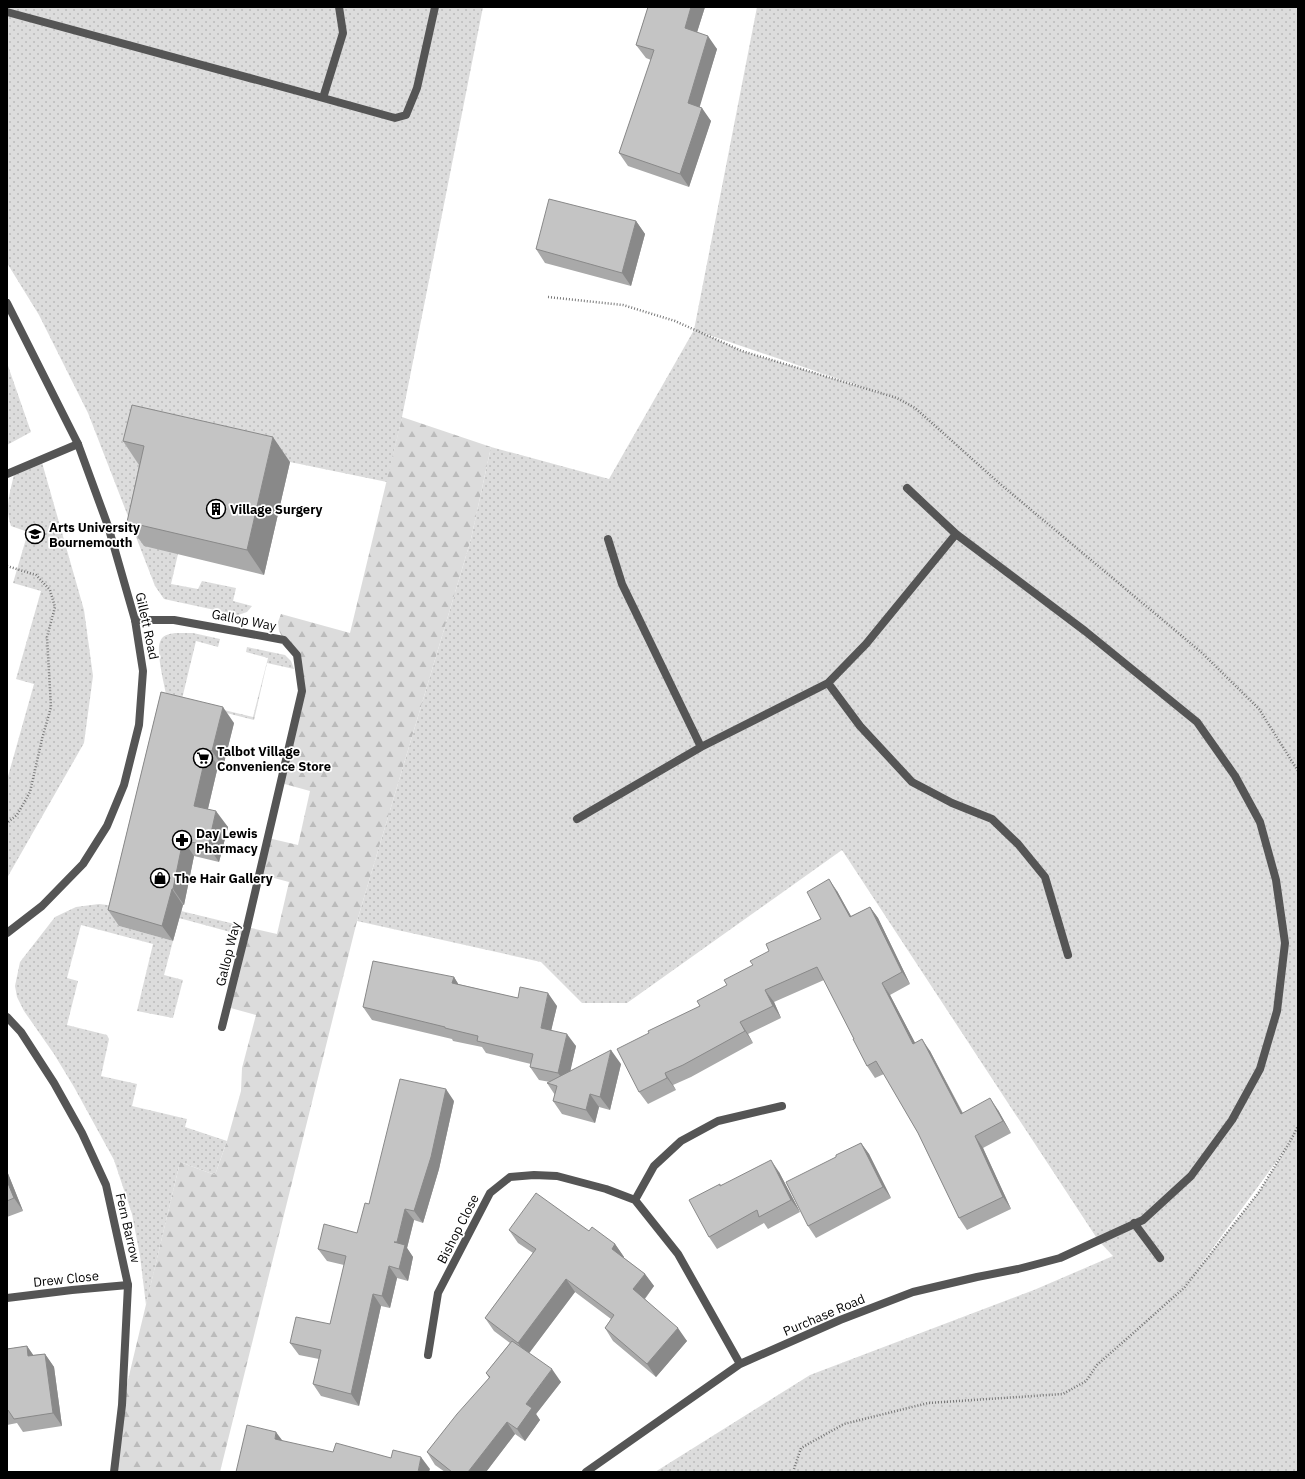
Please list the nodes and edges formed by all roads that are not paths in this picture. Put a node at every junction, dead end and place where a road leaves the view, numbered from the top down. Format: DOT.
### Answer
graph roads {
  1 [pos="339,7"];
  2 [pos="435,7"];
  3 [pos="7,12"];
  4 [pos="323,98"];
  5 [pos="7,303"];
  6 [pos="78,444"];
  7 [pos="7,474"];
  8 [pos="907,488"];
  9 [pos="956,534"];
  10 [pos="608,539"];
  11 [pos="135,620"];
  12 [pos="828,683"];
  13 [pos="701,747"];
  14 [pos="577,819"];
  15 [pos="7,933"];
  16 [pos="1068,955"];
  17 [pos="7,1017"];
  18 [pos="222,1027"];
  19 [pos="782,1106"];
  20 [pos="635,1200"];
  21 [pos="1134,1223"];
  22 [pos="1160,1258"];
  23 [pos="128,1285"];
  24 [pos="7,1298"];
  25 [pos="428,1356"];
  26 [pos="740,1364"];
  27 [pos="114,1472"];
  28 [pos="586,1472"];
  1 -- 4 [label="street"];
  2 -- 4 [label="street"];
  3 -- 4 [label="street"];
  5 -- 6 [label="street, Gillett Road"];
  6 -- 7 [label="street"];
  6 -- 11 [label="street, Gillett Road"];
  8 -- 9 [label="street, Purchase Road"];
  9 -- 12 [label="street"];
  9 -- 21 [label="street, Purchase Road"];
  10 -- 13 [label="street"];
  11 -- 15 [label="street, Gillett Road"];
  11 -- 18 [label="street, Gallop Way"];
  12 -- 13 [label="street"];
  12 -- 16 [label="street"];
  13 -- 14 [label="street"];
  17 -- 23 [label="street, Fern Barrow"];
  19 -- 20 [label="street"];
  20 -- 25 [label="street, Bishop Close"];
  20 -- 26 [label="street"];
  21 -- 22 [label="street"];
  21 -- 26 [label="street, Purchase Road"];
  23 -- 24 [label="street, Drew Close"];
  23 -- 27 [label="street, Fern Barrow"];
  26 -- 28 [label="street, Purchase Road"];
}
